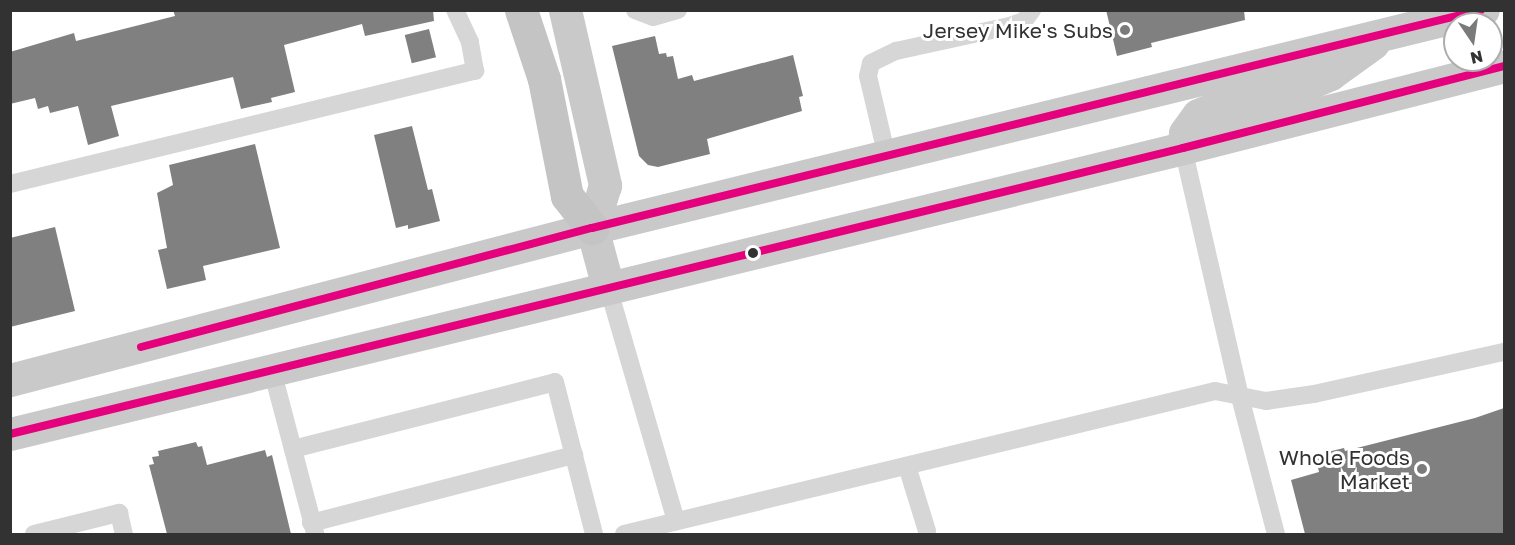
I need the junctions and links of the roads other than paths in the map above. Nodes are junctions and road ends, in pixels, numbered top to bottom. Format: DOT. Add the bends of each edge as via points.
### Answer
graph roads {
  1 [pos="455,10"];
  2 [pos="521,10"];
  3 [pos="565,10"];
  4 [pos="635,10"];
  5 [pos="678,10"];
  6 [pos="1032,10"];
  7 [pos="1483,10"];
  8 [pos="1436,15"];
  9 [pos="1387,33"];
  10 [pos="1504,66"];
  11 [pos="1183,148"];
  12 [pos="887,157"];
  13 [pos="10,184"];
  14 [pos="592,228"];
  15 [pos="608,287"];
  16 [pos="1504,352"];
  17 [pos="272,370"];
  18 [pos="10,380"];
  19 [pos="1240,397"];
  20 [pos="10,434"];
  21 [pos="292,449"];
  22 [pos="574,455"];
  23 [pos="907,466"];
  24 [pos="676,521"];
  25 [pos="313,529"];
  26 [pos="927,531"];
  27 [pos="34,534"];
  28 [pos="124,534"];
  29 [pos="594,534"];
  30 [pos="624,534"];
  31 [pos="1276,534"];
  1 -- 13 [label="lane" via="470,42 475,71"];
  2 -- 14 [label="highway" via="543,79 567,196"];
  3 -- 14 [label="main road" via="605,185"];
  4 -- 5 [label="lane" via="652,17"];
  6 -- 12 [label="lane" via="1024,21 1010,26 896,51 871,63 868,76"];
  7 -- 8 [label="main road"];
  8 -- 9 [label="main road"];
  9 -- 11 [label="main road" via="1330,74 1310,83 1228,103 1198,115 1185,133"];
  9 -- 12 [label="main road"];
  10 -- 11 [label="main road"];
  11 -- 15 [label="main road"];
  11 -- 19 [label="lane"];
  12 -- 14 [label="main road"];
  14 -- 15 [label="main road"];
  14 -- 18 [label="main road"];
  15 -- 17 [label="main road"];
  15 -- 24 [label="lane"];
  16 -- 19 [label="lane" via="1314,394 1266,401"];
  17 -- 20 [label="main road"];
  17 -- 21 [label="lane"];
  19 -- 23 [label="lane" via="1215,391"];
  19 -- 31 [label="lane"];
  21 -- 22 [label="lane" via="555,382"];
  21 -- 25 [label="lane"];
  22 -- 25 [label="lane"];
  22 -- 29 [label="lane"];
  23 -- 24 [label="lane"];
  23 -- 26 [label="lane"];
  24 -- 30 [label="lane"];
  27 -- 28 [label="lane" via="119,513"];
}
